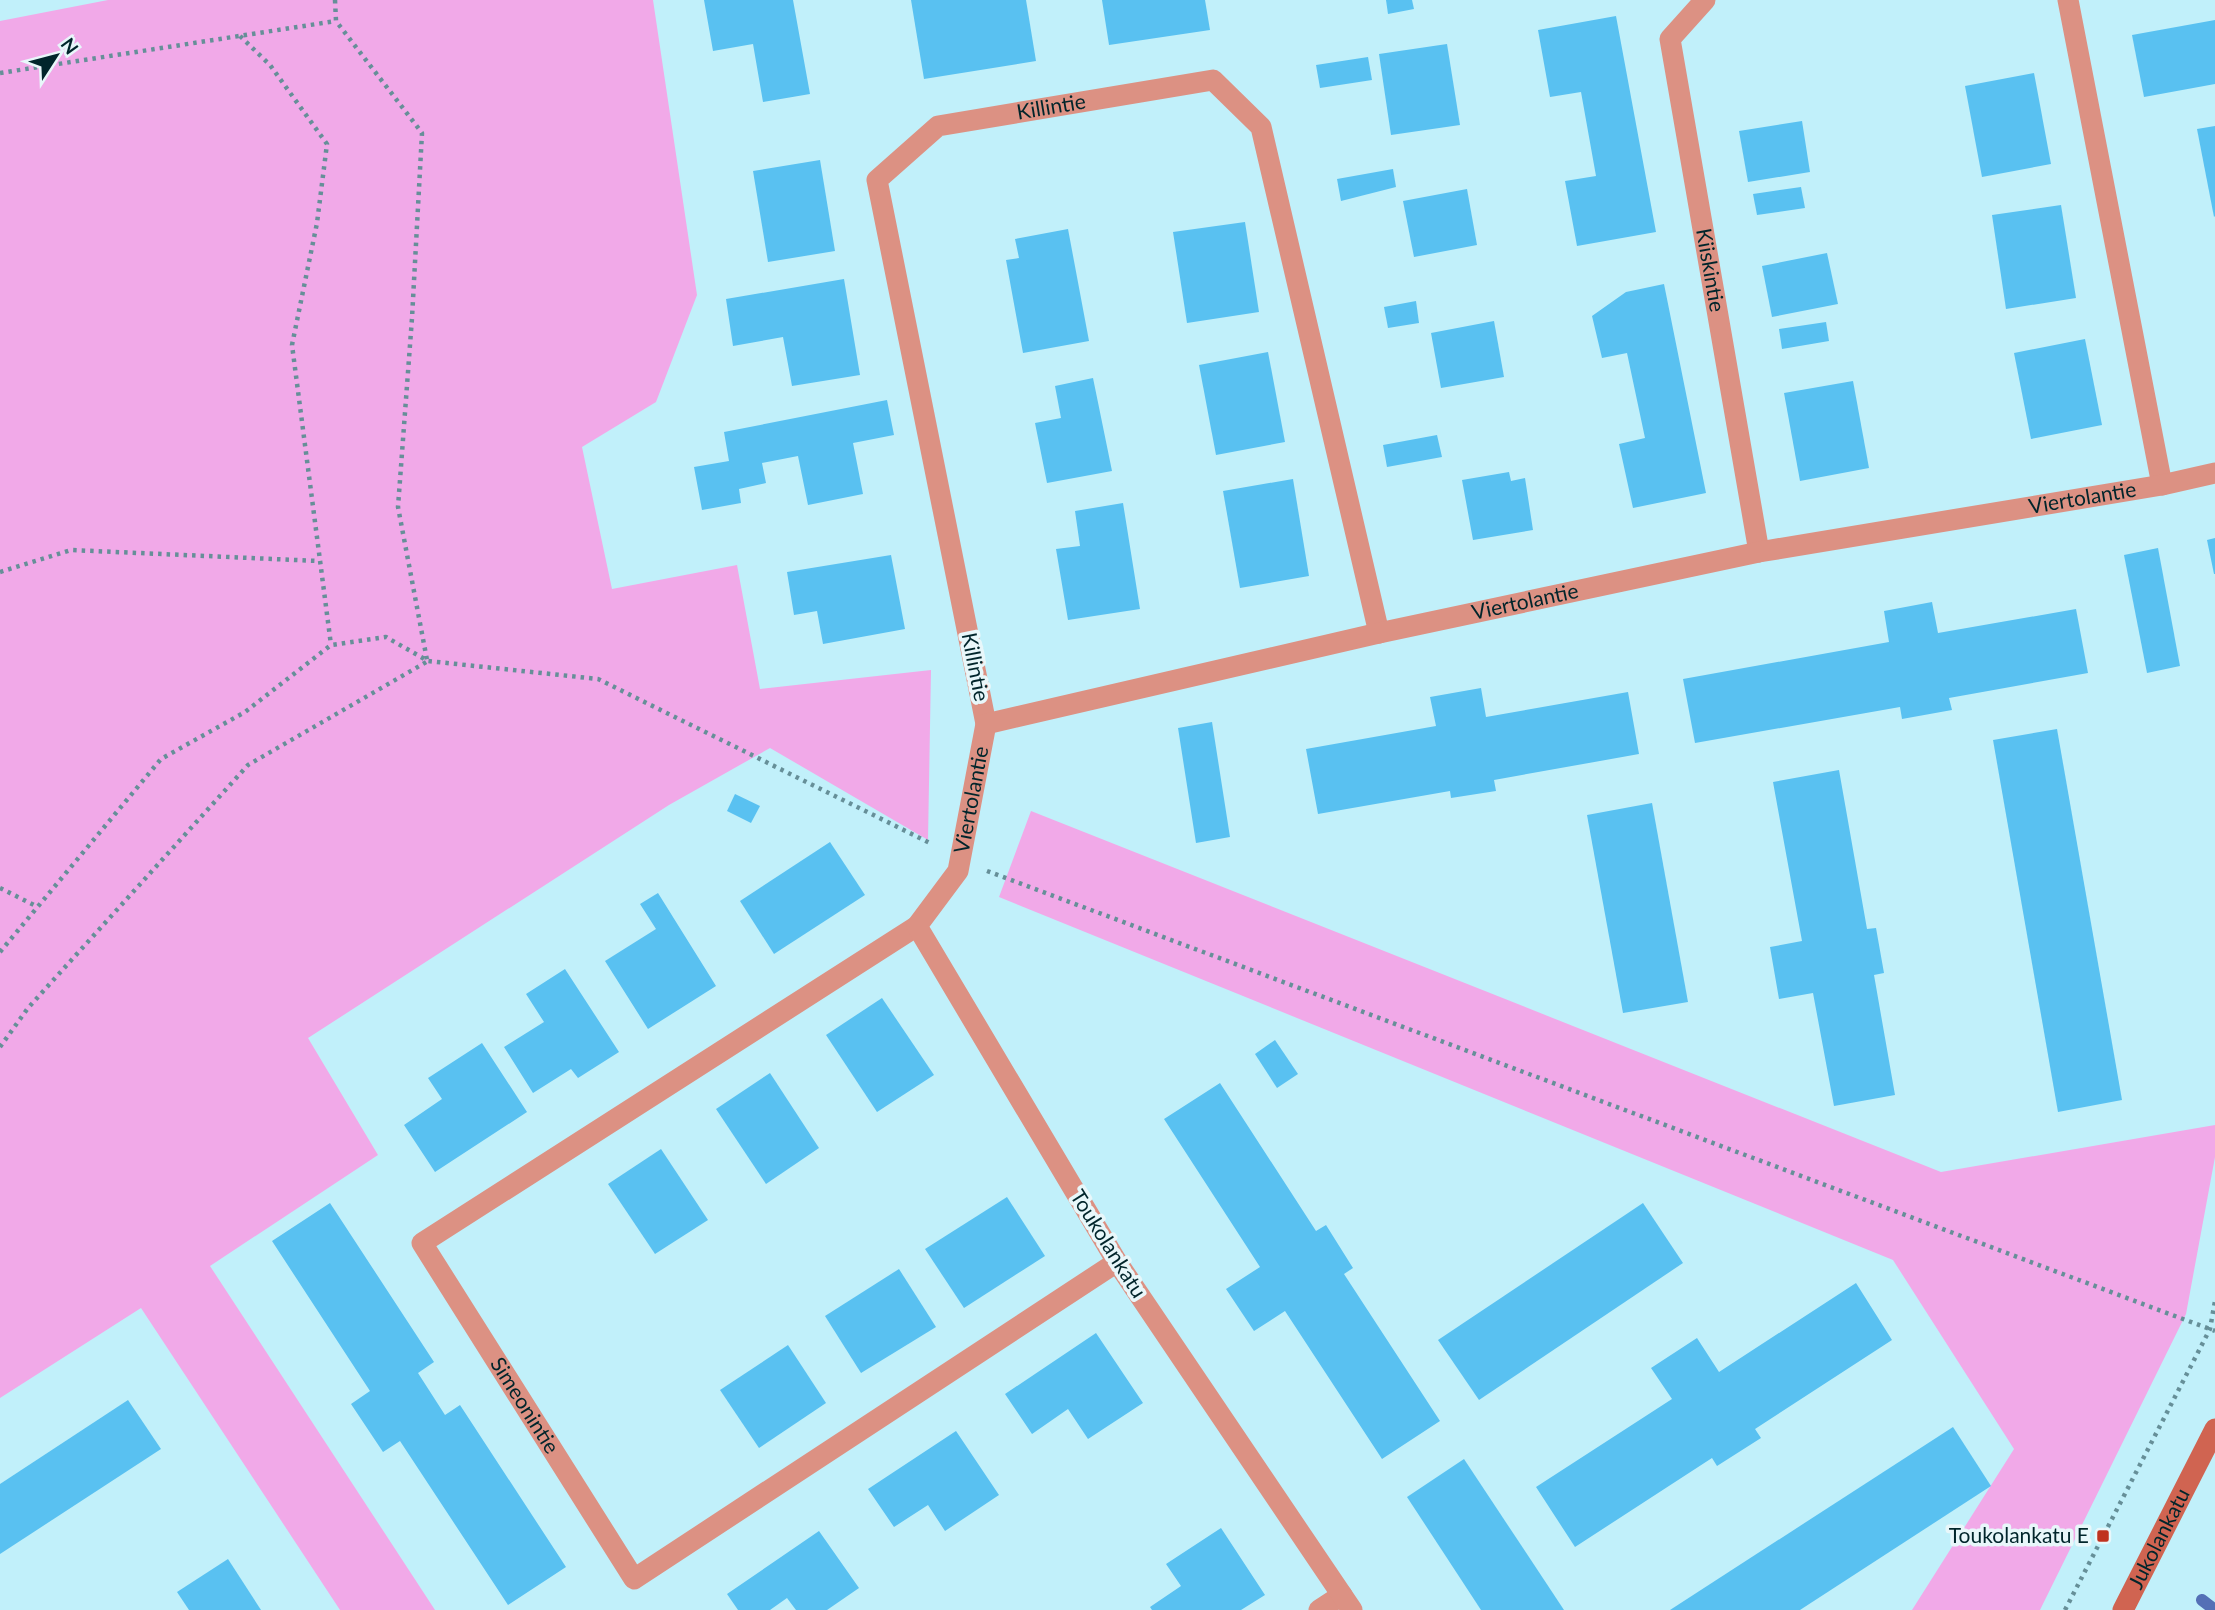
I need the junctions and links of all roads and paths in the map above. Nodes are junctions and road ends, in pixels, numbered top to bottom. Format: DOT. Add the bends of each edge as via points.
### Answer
graph roads {
  1 [pos="335,0"];
  2 [pos="1704,0"];
  3 [pos="2068,0"];
  4 [pos="336,21"];
  5 [pos="240,36"];
  6 [pos="0,73"];
  7 [pos="2215,473"];
  8 [pos="2162,485"];
  9 [pos="1759,552"];
  10 [pos="319,561"];
  11 [pos="0,572"];
  12 [pos="1379,633"];
  13 [pos="331,645"];
  14 [pos="428,661"];
  15 [pos="986,724"];
  16 [pos="959,864"];
  17 [pos="0,888"];
  18 [pos="37,907"];
  19 [pos="917,926"];
  20 [pos="0,952"];
  21 [pos="0,1047"];
  22 [pos="1117,1262"];
  23 [pos="2215,1301"];
  24 [pos="2212,1330"];
  25 [pos="2215,1429"];
  26 [pos="1347,1602"];
  27 [pos="1319,1610"];
  28 [pos="2064,1610"];
  29 [pos="2123,1610"];
  1 -- 4 [label="path"];
  2 -- 9 [label="street, Kiiskintie" via="1670,39"];
  3 -- 8 [label="street"];
  4 -- 5 [label="path"];
  4 -- 14 [label="path" via="422,133 398,507"];
  5 -- 6 [label="path"];
  5 -- 10 [label="path" via="270,65 327,144 317,223 292,345"];
  7 -- 8 [label="street, Viertolantie"];
  8 -- 9 [label="street, Viertolantie"];
  9 -- 12 [label="street, Viertolantie"];
  10 -- 11 [label="path" via="71,550"];
  10 -- 13 [label="path"];
  12 -- 15 [label="street, Viertolantie"];
  12 -- 15 [label="street, Killintie" via="1261,127 1213,80 938,126 877,180"];
  13 -- 14 [label="path" via="386,637"];
  13 -- 18 [label="path" via="245,712 161,759"];
  14 -- 16 [label="path" via="598,679"];
  14 -- 21 [label="path" via="248,765 28,1008"];
  15 -- 16 [label="street, Viertolantie"];
  16 -- 19 [label="street"];
  16 -- 24 [label="path"];
  17 -- 18 [label="path"];
  18 -- 20 [label="path"];
  19 -- 22 [label="street, Toukolankatu"];
  19 -- 22 [label="street, Simeonintie" via="422,1243 634,1579"];
  22 -- 26 [label="street, Toukolankatu"];
  23 -- 24 [label="path"];
  24 -- 28 [label="path"];
  25 -- 29 [label="main road, Jukolankatu"];
  26 -- 27 [label="street"];
}
